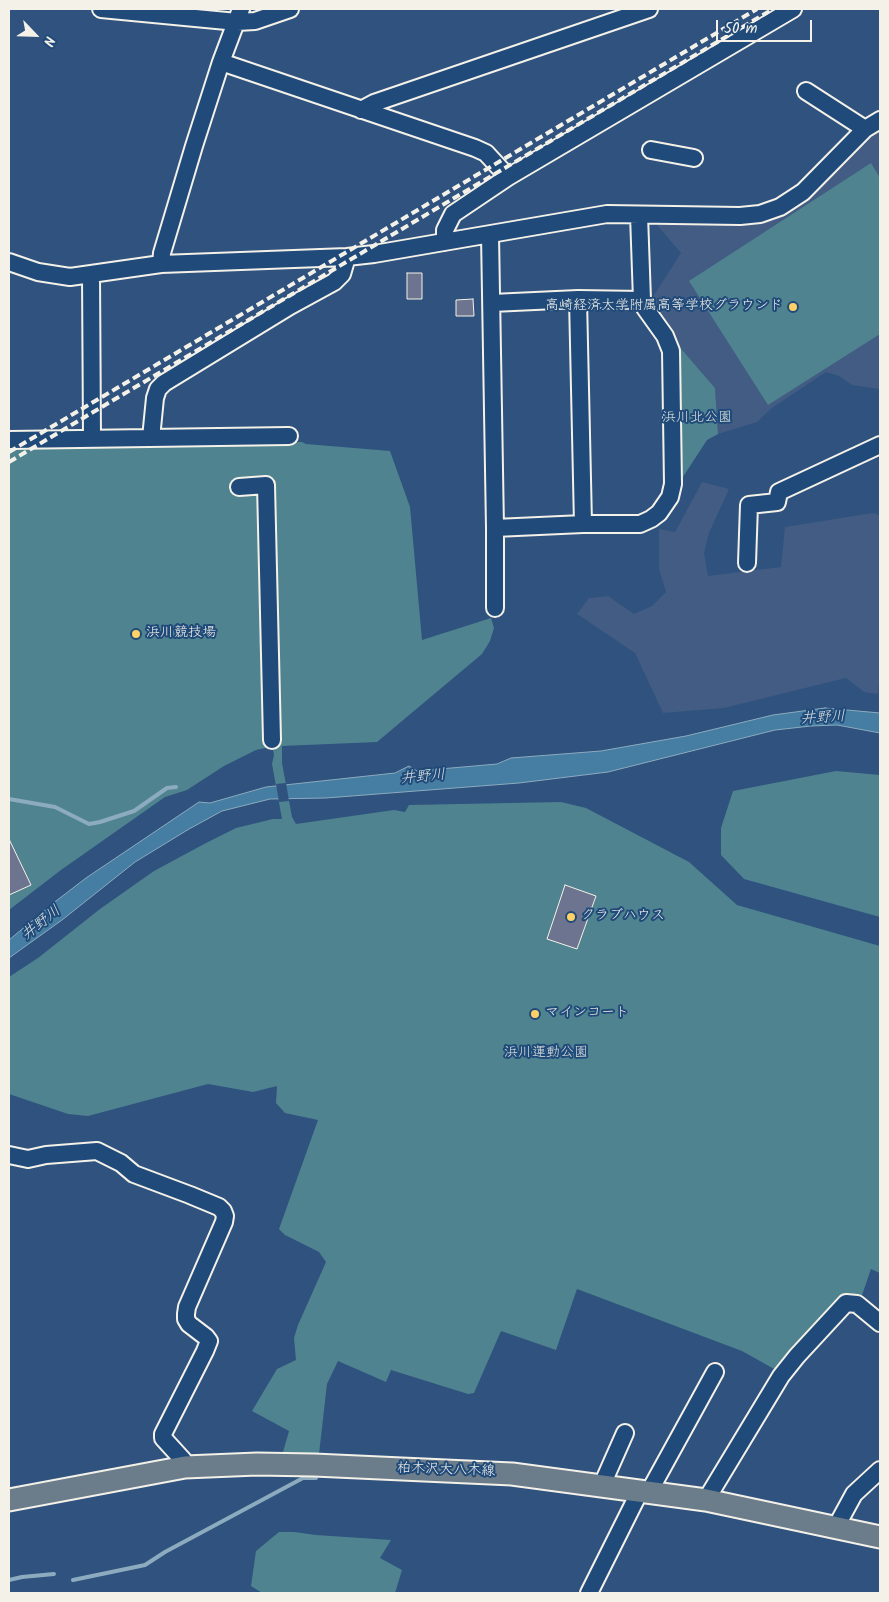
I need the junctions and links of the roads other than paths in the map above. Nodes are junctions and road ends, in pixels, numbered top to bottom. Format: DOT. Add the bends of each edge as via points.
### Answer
graph roads {
  1 [pos="101,9"];
  2 [pos="290,9"];
  3 [pos="649,9"];
  4 [pos="793,9"];
  5 [pos="239,15"];
  6 [pos="221,62"];
  7 [pos="806,91"];
  8 [pos="361,110"];
  9 [pos="880,120"];
  10 [pos="865,129"];
  11 [pos="651,150"];
  12 [pos="694,158"];
  13 [pos="508,177"];
  14 [pos="639,214"];
  15 [pos="490,235"];
  16 [pos="445,242"];
  17 [pos="347,257"];
  18 [pos="9,262"];
  19 [pos="161,264"];
  20 [pos="91,275"];
  21 [pos="578,299"];
  22 [pos="642,300"];
  23 [pos="492,303"];
  24 [pos="289,436"];
  25 [pos="92,438"];
  26 [pos="152,438"];
  27 [pos="9,440"];
  28 [pos="880,445"];
  29 [pos="239,487"];
  30 [pos="583,524"];
  31 [pos="495,528"];
  32 [pos="747,563"];
  33 [pos="495,608"];
  34 [pos="272,740"];
  35 [pos="9,1155"];
  36 [pos="880,1323"];
  37 [pos="715,1372"];
  38 [pos="625,1434"];
  39 [pos="185,1467"];
  40 [pos="880,1470"];
  41 [pos="602,1485"];
  42 [pos="644,1491"];
  43 [pos="9,1500"];
  44 [pos="706,1500"];
  45 [pos="836,1527"];
  46 [pos="880,1537"];
  47 [pos="589,1593"];
  1 -- 5 [label="street"];
  2 -- 5 [label="street" via="255,21"];
  3 -- 8 [label="street"];
  4 -- 13 [label="street"];
  5 -- 6 [label="street"];
  6 -- 8 [label="street"];
  6 -- 19 [label="street"];
  7 -- 10 [label="street"];
  8 -- 13 [label="street" via="486,153"];
  9 -- 10 [label="street"];
  10 -- 14 [label="street" via="803,192 780,208 740,216"];
  11 -- 12 [label="street"];
  13 -- 16 [label="street" via="453,214 445,230"];
  14 -- 15 [label="street" via="606,214"];
  14 -- 22 [label="street"];
  15 -- 16 [label="street"];
  15 -- 23 [label="street"];
  16 -- 17 [label="street"];
  17 -- 19 [label="street"];
  17 -- 26 [label="street" via="342,274 334,282 158,389"];
  18 -- 20 [label="street" via="51,276"];
  19 -- 20 [label="street"];
  20 -- 25 [label="street"];
  21 -- 22 [label="street"];
  21 -- 23 [label="street"];
  21 -- 30 [label="street"];
  22 -- 30 [label="street" via="671,351 672,491 659,513 640,524"];
  23 -- 31 [label="street"];
  24 -- 26 [label="street"];
  25 -- 26 [label="street"];
  25 -- 27 [label="street"];
  28 -- 32 [label="street" via="779,492 777,502 749,505"];
  29 -- 34 [label="street" via="266,485"];
  30 -- 31 [label="street"];
  31 -- 33 [label="street"];
  35 -- 39 [label="street" via="28,1159 97,1151 134,1174 223,1211 224,1222 186,1314 189,1324 209,1341 162,1434"];
  36 -- 44 [label="street" via="857,1304 846,1303 780,1376"];
  37 -- 42 [label="street"];
  38 -- 41 [label="street"];
  39 -- 41 [label="main road, 柏木沢大八木線" via="256,1464 442,1470 512,1474"];
  39 -- 43 [label="main road, 柏木沢大八木線"];
  40 -- 45 [label="street" via="854,1494"];
  41 -- 42 [label="main road, 柏木沢大八木線"];
  42 -- 44 [label="main road, 柏木沢大八木線"];
  42 -- 47 [label="street"];
  44 -- 45 [label="main road, 柏木沢大八木線"];
  45 -- 46 [label="main road, 柏木沢大八木線"];
}
